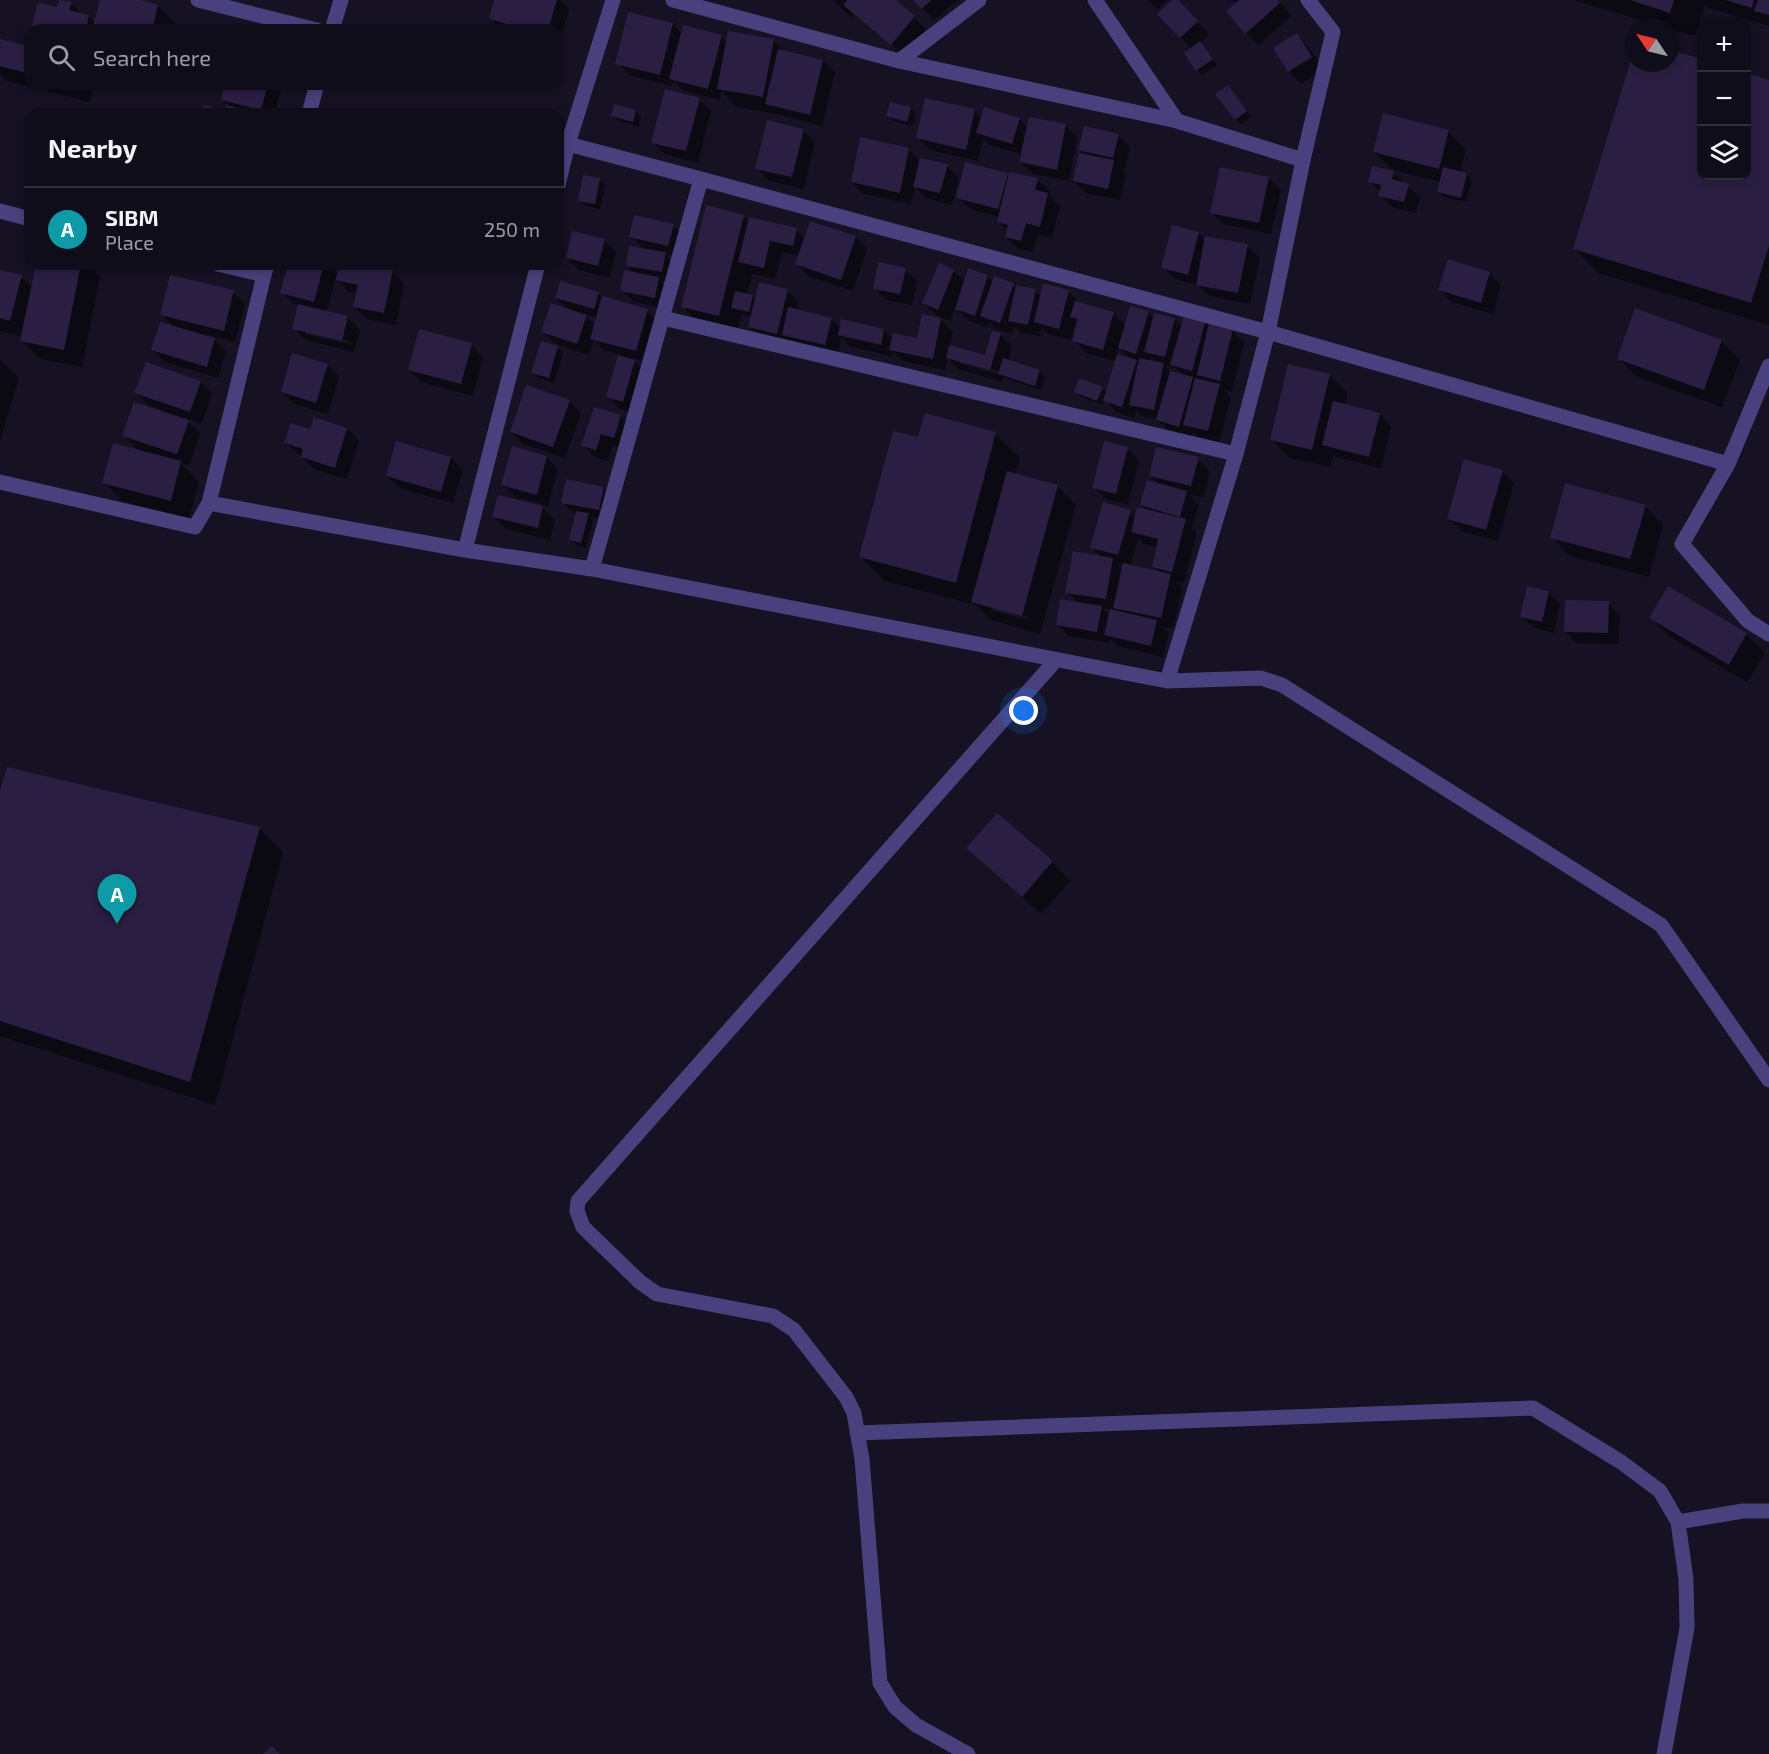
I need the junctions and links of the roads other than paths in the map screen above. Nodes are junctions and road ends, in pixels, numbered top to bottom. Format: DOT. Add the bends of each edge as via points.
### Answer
graph roads {
  1 [pos="198,0"];
  2 [pos="341,0"];
  3 [pos="613,0"];
  4 [pos="673,0"];
  5 [pos="979,0"];
  6 [pos="1095,0"];
  7 [pos="1308,0"];
  8 [pos="701,3"];
  9 [pos="293,24"];
  10 [pos="334,24"];
  11 [pos="899,61"];
  12 [pos="315,90"];
  13 [pos="311,108"];
  14 [pos="1177,121"];
  15 [pos="568,144"];
  16 [pos="564,160"];
  17 [pos="1303,160"];
  18 [pos="701,179"];
  19 [pos="0,211"];
  20 [pos="24,217"];
  21 [pos="266,270"];
  22 [pos="536,270"];
  23 [pos="663,318"];
  24 [pos="1268,332"];
  25 [pos="1769,366"];
  26 [pos="1236,454"];
  27 [pos="1728,464"];
  28 [pos="0,482"];
  29 [pos="209,503"];
  30 [pos="465,550"];
  31 [pos="592,569"];
  32 [pos="1769,634"];
  33 [pos="1056,660"];
  34 [pos="1167,681"];
  35 [pos="1769,1080"];
  36 [pos="857,1433"];
  37 [pos="1769,1511"];
  38 [pos="1678,1522"];
  39 [pos="968,1754"];
  40 [pos="1664,1754"];
  1 -- 9 [label="street"];
  2 -- 10 [label="street"];
  3 -- 15 [label="street"];
  4 -- 8 [label="street"];
  5 -- 11 [label="street"];
  6 -- 14 [label="street"];
  7 -- 17 [label="street" via="1333,32"];
  8 -- 11 [label="street"];
  11 -- 14 [label="street"];
  12 -- 13 [label="street"];
  14 -- 17 [label="street"];
  15 -- 16 [label="street"];
  15 -- 18 [label="street"];
  17 -- 24 [label="street"];
  18 -- 23 [label="street"];
  18 -- 24 [label="street"];
  19 -- 20 [label="street"];
  21 -- 29 [label="street"];
  22 -- 30 [label="street"];
  23 -- 26 [label="street"];
  23 -- 31 [label="street"];
  24 -- 26 [label="street"];
  24 -- 27 [label="street"];
  25 -- 27 [label="street"];
  26 -- 34 [label="street"];
  27 -- 32 [label="street" via="1682,544 1748,621"];
  28 -- 29 [label="street" via="195,527"];
  29 -- 30 [label="street"];
  30 -- 31 [label="street"];
  31 -- 33 [label="street"];
  33 -- 34 [label="street"];
  33 -- 36 [label="street" via="578,1201 583,1227 657,1294 773,1316 794,1330 846,1397"];
  34 -- 35 [label="street" via="1261,678 1282,685 1661,925"];
  36 -- 38 [label="street" via="1533,1408 1660,1491"];
  36 -- 39 [label="street" via="880,1683 895,1707 916,1725"];
  37 -- 38 [label="street" via="1743,1511"];
  38 -- 40 [label="street" via="1686,1579 1687,1628"];
}
